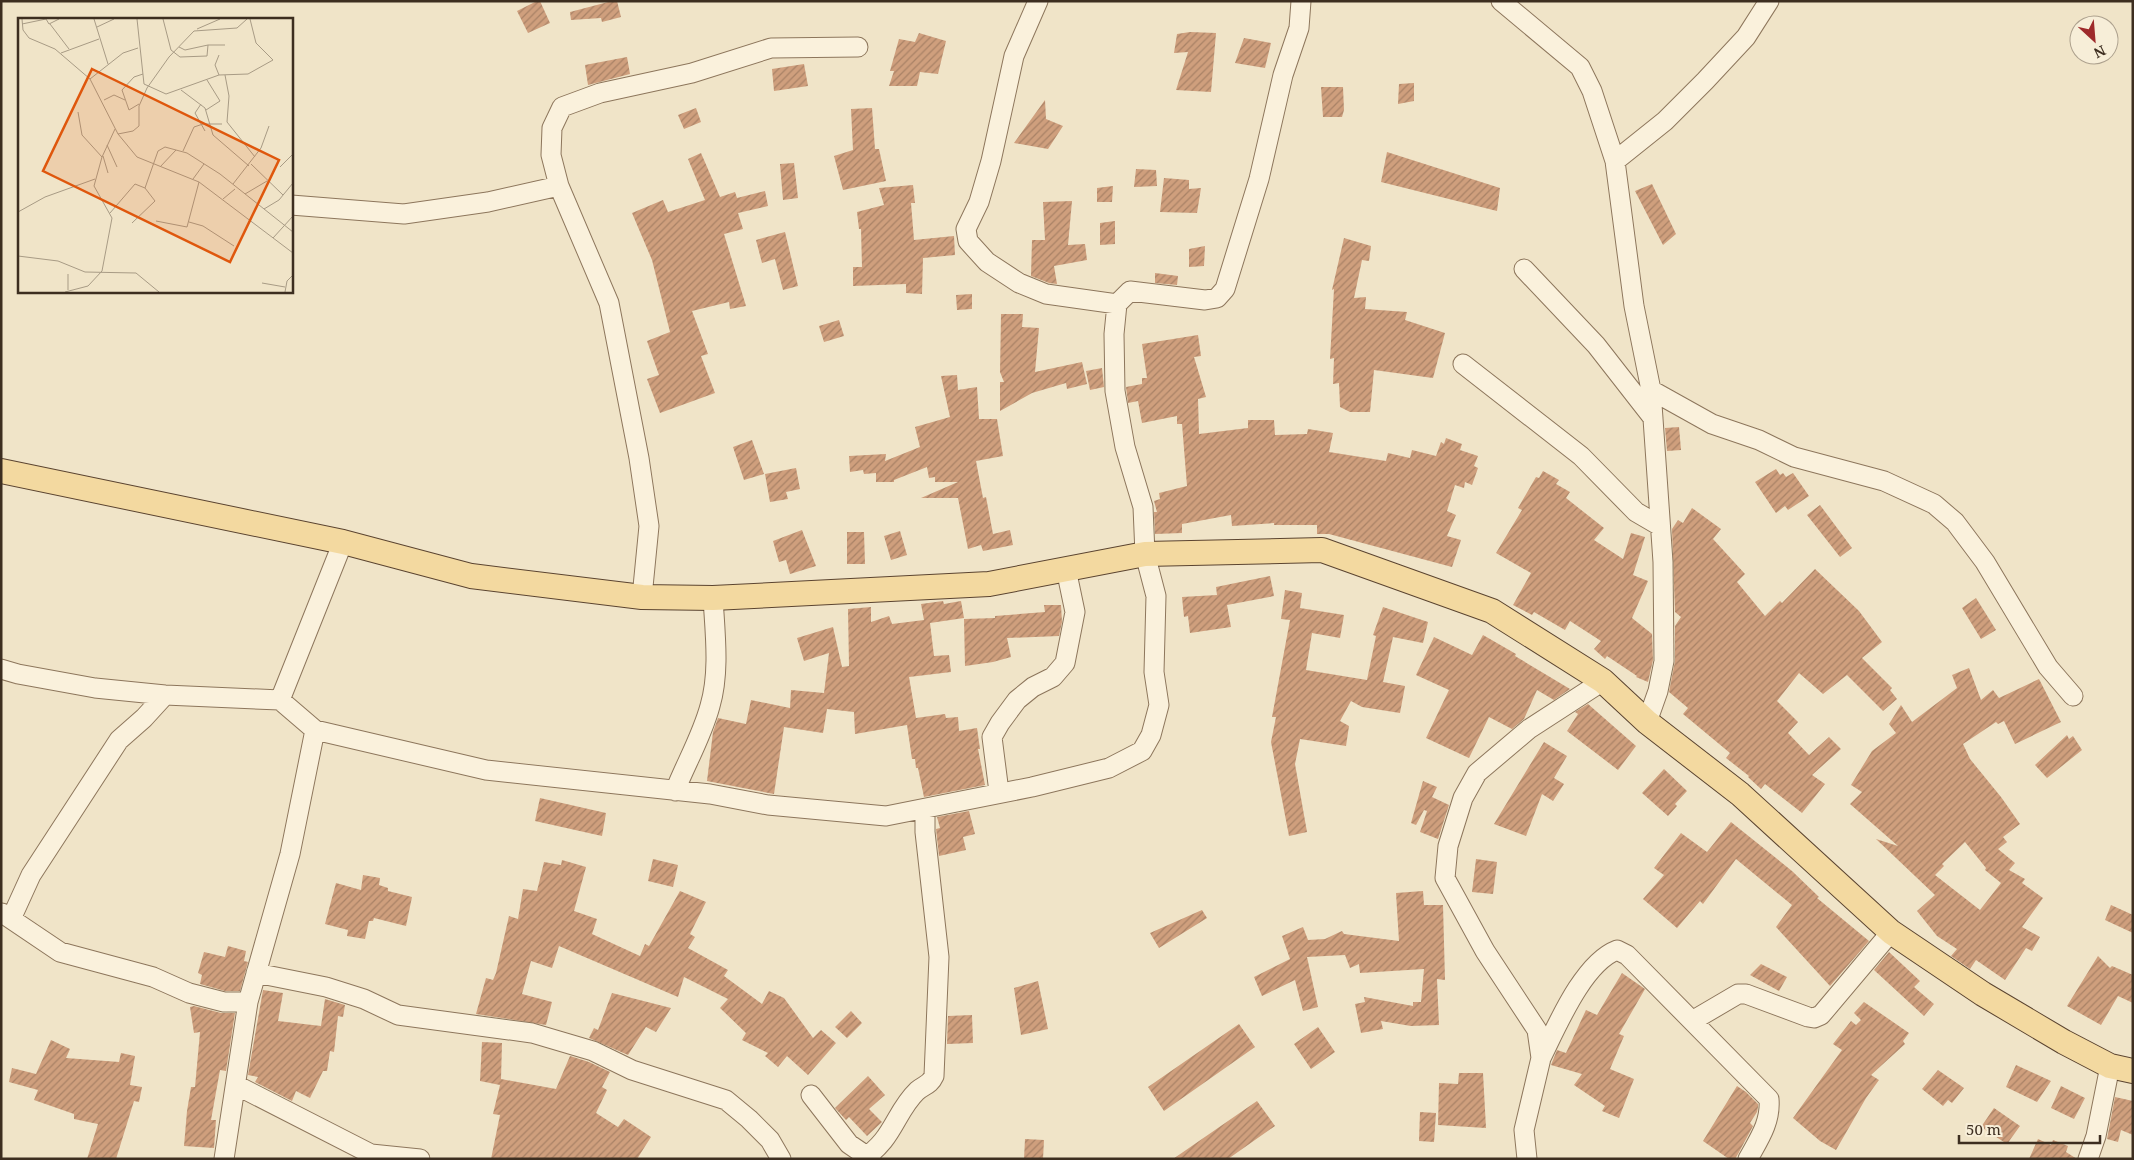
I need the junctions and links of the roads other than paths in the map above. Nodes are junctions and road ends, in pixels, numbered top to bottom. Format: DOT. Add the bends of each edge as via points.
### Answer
graph roads {
  1 [pos="1038,1"];
  2 [pos="1301,1"];
  3 [pos="1501,1"];
  4 [pos="1769,1"];
  5 [pos="858,46"];
  6 [pos="1615,161"];
  7 [pos="559,186"];
  8 [pos="292,205"];
  9 [pos="1524,269"];
  10 [pos="1117,304"];
  11 [pos="1463,364"];
  12 [pos="1651,390"];
  13 [pos="1653,418"];
  14 [pos="1,471"];
  15 [pos="1660,526"];
  16 [pos="343,542"];
  17 [pos="1145,554"];
  18 [pos="1066,569"];
  19 [pos="642,597"];
  20 [pos="713,598"];
  21 [pos="1,669"];
  22 [pos="1603,681"];
  23 [pos="165,695"];
  24 [pos="2073,696"];
  25 [pos="280,700"];
  26 [pos="1647,722"];
  27 [pos="315,730"];
  28 [pos="675,791"];
  29 [pos="999,792"];
  30 [pos="925,810"];
  31 [pos="6,916"];
  32 [pos="1892,932"];
  33 [pos="256,973"];
  34 [pos="248,1002"];
  35 [pos="1692,1021"];
  36 [pos="1541,1058"];
  37 [pos="2121,1069"];
  38 [pos="236,1085"];
  39 [pos="811,1095"];
  40 [pos="867,1158"];
  41 [pos="224,1159"];
  42 [pos="420,1159"];
  43 [pos="781,1159"];
  44 [pos="1527,1159"];
  45 [pos="1748,1159"];
  46 [pos="2088,1159"];
  1 -- 10 [label="street" via="1014,56 991,161 979,202 966,228 968,241 987,262 1019,283 1046,294"];
  2 -- 10 [label="street" via="1298,28 1283,75 1259,179 1225,289 1217,298 1205,300 1130,291"];
  3 -- 6 [label="street" via="1580,67 1592,91"];
  4 -- 6 [label="street" via="1746,37 1706,81 1665,121"];
  5 -- 7 [label="street" via="771,48 692,73 600,93 562,108 552,128 551,154"];
  6 -- 12 [label="street" via="1634,306"];
  7 -- 8 [label="street" via="488,202 404,214"];
  7 -- 19 [label="street" via="609,303 649,526"];
  9 -- 13 [label="street" via="1596,346"];
  10 -- 17 [label="street" via="1115,391 1125,447 1144,507"];
  11 -- 15 [label="street" via="1581,456 1636,512"];
  12 -- 13 [label="street"];
  12 -- 24 [label="street" via="1712,424 1759,440 1794,457 1884,482 1934,504 1955,522 1985,562 2043,660"];
  13 -- 15 [label="street"];
  14 -- 16 [label="main road"];
  15 -- 26 [label="street" via="1665,609 1664,661"];
  16 -- 19 [label="main road" via="471,576"];
  16 -- 25 [label="street"];
  17 -- 18 [label="main road"];
  17 -- 22 [label="main road" via="1322,550 1492,611"];
  17 -- 29 [label="street" via="1156,596 1154,672 1160,705 1151,735 1142,751 1109,768"];
  18 -- 20 [label="main road" via="989,584"];
  18 -- 29 [label="street" via="1075,612 1065,663 1053,677 1016,700 992,737"];
  19 -- 20 [label="main road"];
  20 -- 28 [label="street" via="716,665 711,705"];
  21 -- 23 [label="street" via="95,688"];
  22 -- 26 [label="main road"];
  22 -- 36 [label="street" via="1529,729 1477,773 1463,798 1448,846 1445,878 1484,951 1538,1030"];
  23 -- 25 [label="street"];
  23 -- 31 [label="street" via="119,740"];
  25 -- 27 [label="street"];
  26 -- 32 [label="main road" via="1740,794"];
  27 -- 28 [label="street" via="486,770"];
  27 -- 33 [label="street" via="290,854"];
  28 -- 30 [label="street" via="768,805 886,816"];
  29 -- 30 [label="street"];
  30 -- 40 [label="street" via="939,957 934,1076 930,1084 918,1090 890,1134"];
  31 -- 34 [label="street" via="60,952 153,977 189,993 224,1002"];
  32 -- 35 [label="street" via="1821,1015 1808,1017 1746,994 1731,997"];
  32 -- 37 [label="main road" via="1983,994 2064,1042"];
  33 -- 34 [label="street"];
  33 -- 43 [label="street" via="326,987 398,1014 532,1033 593,1051 632,1070 726,1100 770,1140"];
  34 -- 38 [label="street"];
  35 -- 36 [label="street" via="1627,955 1617,950 1606,954 1573,994"];
  35 -- 45 [label="street" via="1768,1099 1770,1112 1766,1125"];
  36 -- 44 [label="street" via="1524,1130"];
  37 -- 46 [label="street"];
  38 -- 41 [label="street"];
  38 -- 42 [label="street" via="371,1154"];
  39 -- 40 [label="street" via="849,1144"];
}
